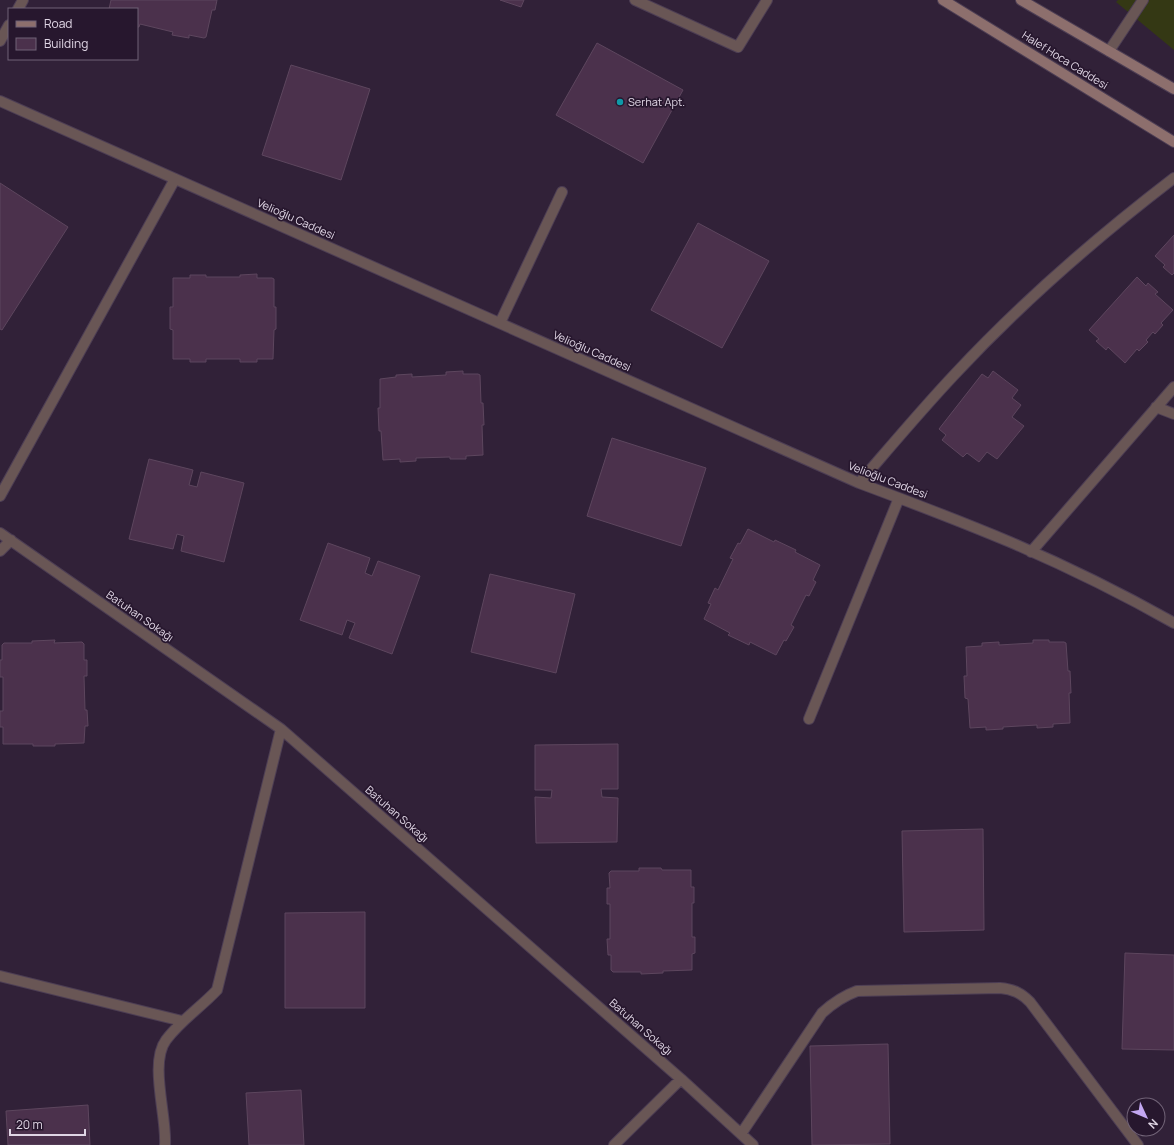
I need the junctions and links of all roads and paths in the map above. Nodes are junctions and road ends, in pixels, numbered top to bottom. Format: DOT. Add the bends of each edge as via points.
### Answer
graph roads {
  1 [pos="635,0"];
  2 [pos="767,0"];
  3 [pos="943,0"];
  4 [pos="1021,0"];
  5 [pos="1143,0"];
  6 [pos="8,27"];
  7 [pos="0,41"];
  8 [pos="1109,51"];
  9 [pos="1174,89"];
  10 [pos="0,101"];
  11 [pos="1174,142"];
  12 [pos="1174,178"];
  13 [pos="175,179"];
  14 [pos="562,192"];
  15 [pos="500,323"];
  16 [pos="1174,387"];
  17 [pos="1156,407"];
  18 [pos="1174,414"];
  19 [pos="859,483"];
  20 [pos="0,496"];
  21 [pos="899,498"];
  22 [pos="0,532"];
  23 [pos="11,540"];
  24 [pos="0,551"];
  25 [pos="1031,552"];
  26 [pos="1174,623"];
  27 [pos="809,719"];
  28 [pos="281,729"];
  29 [pos="0,976"];
  30 [pos="182,1021"];
  31 [pos="681,1079"];
  32 [pos="741,1134"];
  33 [pos="167,1143"];
  34 [pos="614,1145"];
  35 [pos="753,1145"];
  36 [pos="1138,1145"];
  1 -- 2 [label="street" via="738,48"];
  3 -- 11 [label="main road, Halef Hoca Caddesi"];
  4 -- 8 [label="main road"];
  5 -- 8 [label="street"];
  6 -- 7 [label="street"];
  8 -- 9 [label="main road"];
  10 -- 13 [label="street, Velioğlu Caddesi"];
  12 -- 19 [label="street" via="1076,258 1007,321 921,411"];
  13 -- 15 [label="street, Velioğlu Caddesi"];
  13 -- 20 [label="street"];
  14 -- 15 [label="street"];
  15 -- 19 [label="street, Velioğlu Caddesi"];
  16 -- 17 [label="street"];
  17 -- 18 [label="street"];
  17 -- 25 [label="street"];
  19 -- 21 [label="street, Velioğlu Caddesi"];
  21 -- 25 [label="street, Velioğlu Caddesi"];
  21 -- 27 [label="street"];
  22 -- 23 [label="street, Batuhan Sokağı"];
  23 -- 24 [label="street"];
  23 -- 28 [label="street, Batuhan Sokağı"];
  25 -- 26 [label="street, Velioğlu Caddesi" via="1080,574"];
  28 -- 30 [label="street" via="216,990 205,1003"];
  28 -- 31 [label="street, Batuhan Sokağı"];
  29 -- 30 [label="street"];
  30 -- 33 [label="street" via="165,1041 158,1061"];
  31 -- 32 [label="street, Batuhan Sokağı"];
  31 -- 34 [label="street"];
  32 -- 35 [label="street, Batuhan Sokağı"];
  32 -- 36 [label="street" via="822,1014 844,996 857,991 1009,988 1030,1002"];
}
